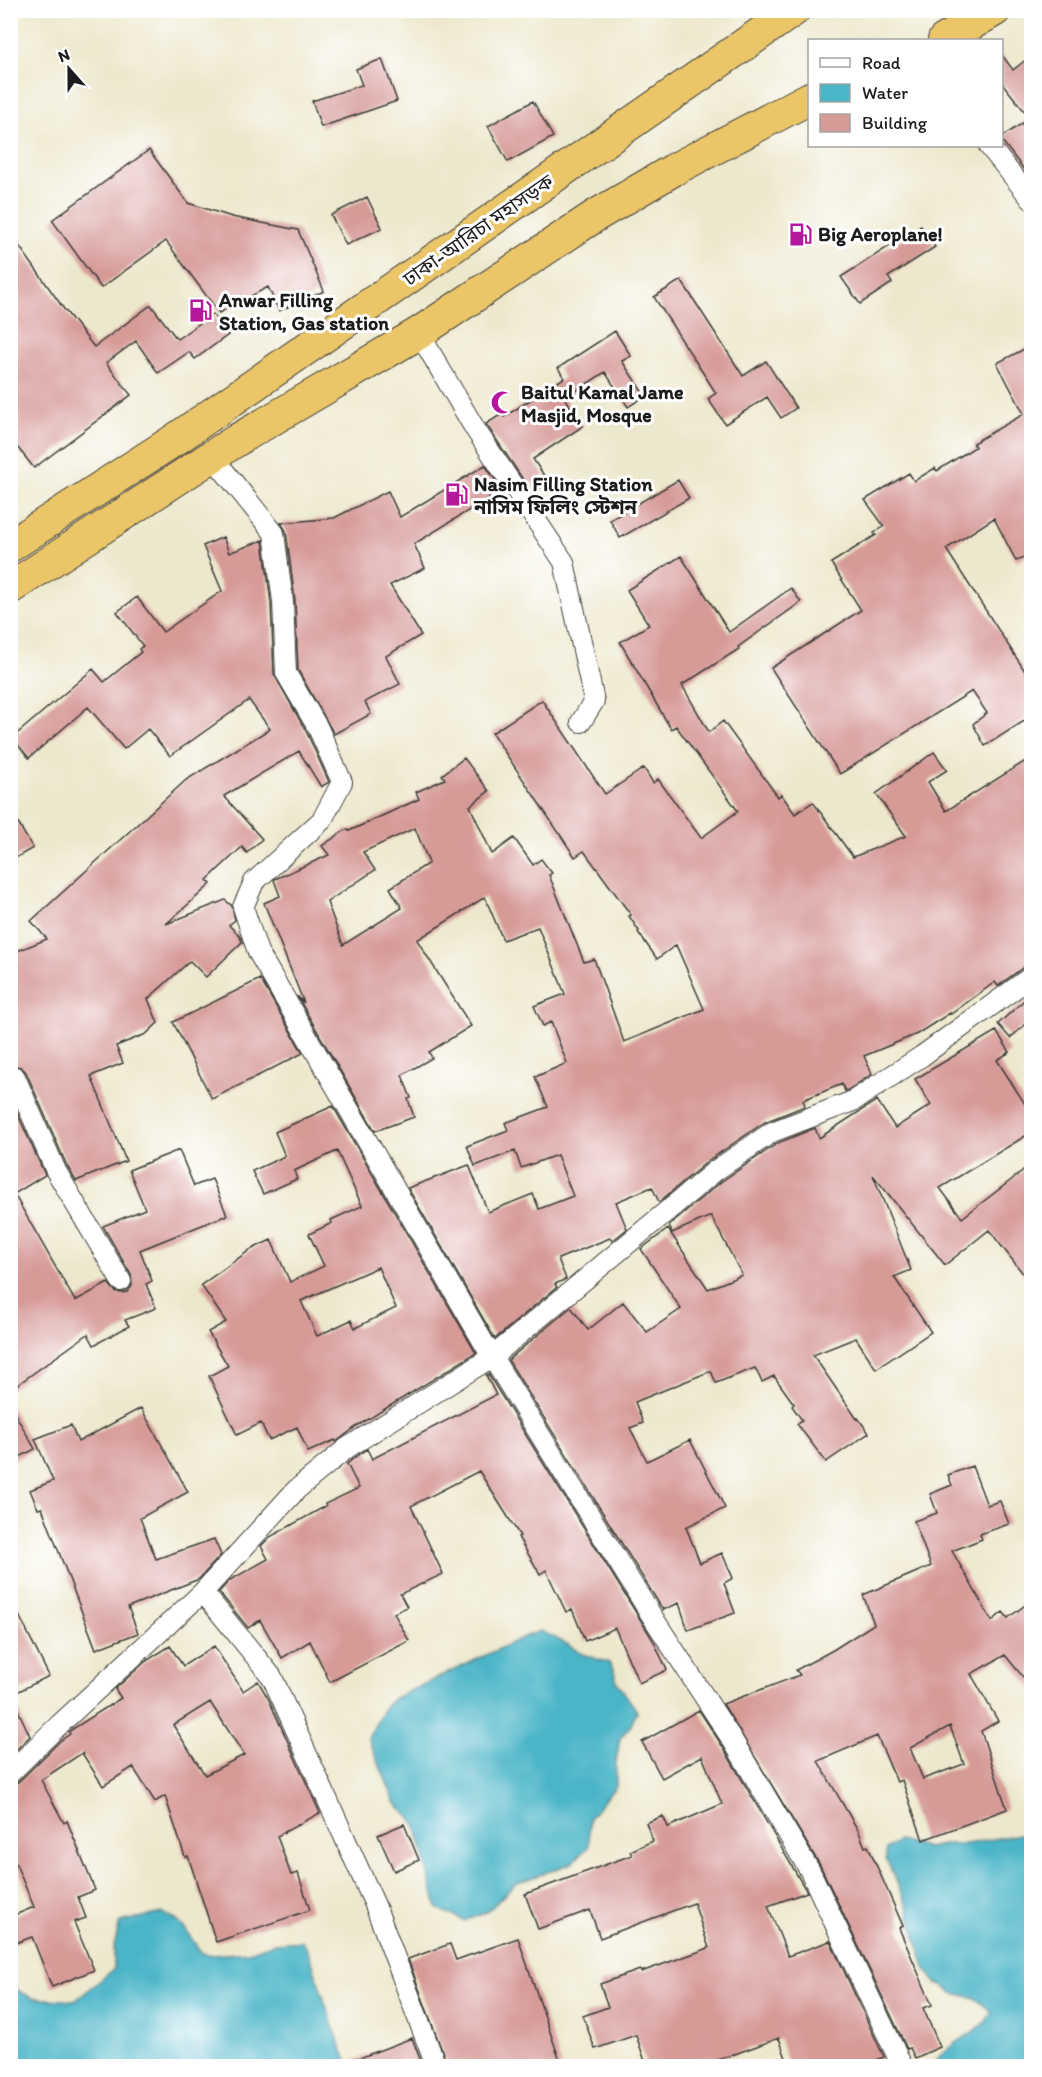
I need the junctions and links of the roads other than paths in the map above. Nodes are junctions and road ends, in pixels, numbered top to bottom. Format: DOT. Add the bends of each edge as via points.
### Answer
graph roads {
  1 [pos="794,10"];
  2 [pos="944,10"];
  3 [pos="995,10"];
  4 [pos="943,39"];
  5 [pos="945,39"];
  6 [pos="808,99"];
  7 [pos="990,147"];
  8 [pos="1032,200"];
  9 [pos="419,333"];
  10 [pos="212,456"];
  11 [pos="10,546"];
  12 [pos="10,588"];
  13 [pos="581,722"];
  14 [pos="1032,976"];
  15 [pos="10,1077"];
  16 [pos="121,1281"];
  17 [pos="492,1357"];
  18 [pos="203,1592"];
  19 [pos="10,1773"];
  20 [pos="436,2067"];
  21 [pos="902,2067"];
  1 -- 11 [label="highway, ঢাকা-আরিচা মহাসড়ক" via="186,432"];
  2 -- 4 [label="highway"];
  3 -- 5 [label="highway"];
  6 -- 9 [label="highway" via="595,216"];
  7 -- 8 [label="street"];
  9 -- 10 [label="highway"];
  9 -- 13 [label="street" via="475,429 564,562 594,701"];
  10 -- 12 [label="highway"];
  10 -- 17 [label="street" via="274,532 283,602 286,673 318,728 342,782 322,820 254,882 243,907 258,952"];
  14 -- 17 [label="street" via="853,1101 772,1132 715,1171"];
  15 -- 16 [label="street" via="15,1077 56,1171"];
  17 -- 18 [label="street" via="347,1448 296,1490"];
  17 -- 21 [label="street" via="810,1871"];
  18 -- 19 [label="street"];
  18 -- 20 [label="street" via="272,1677 375,1905"];
}
